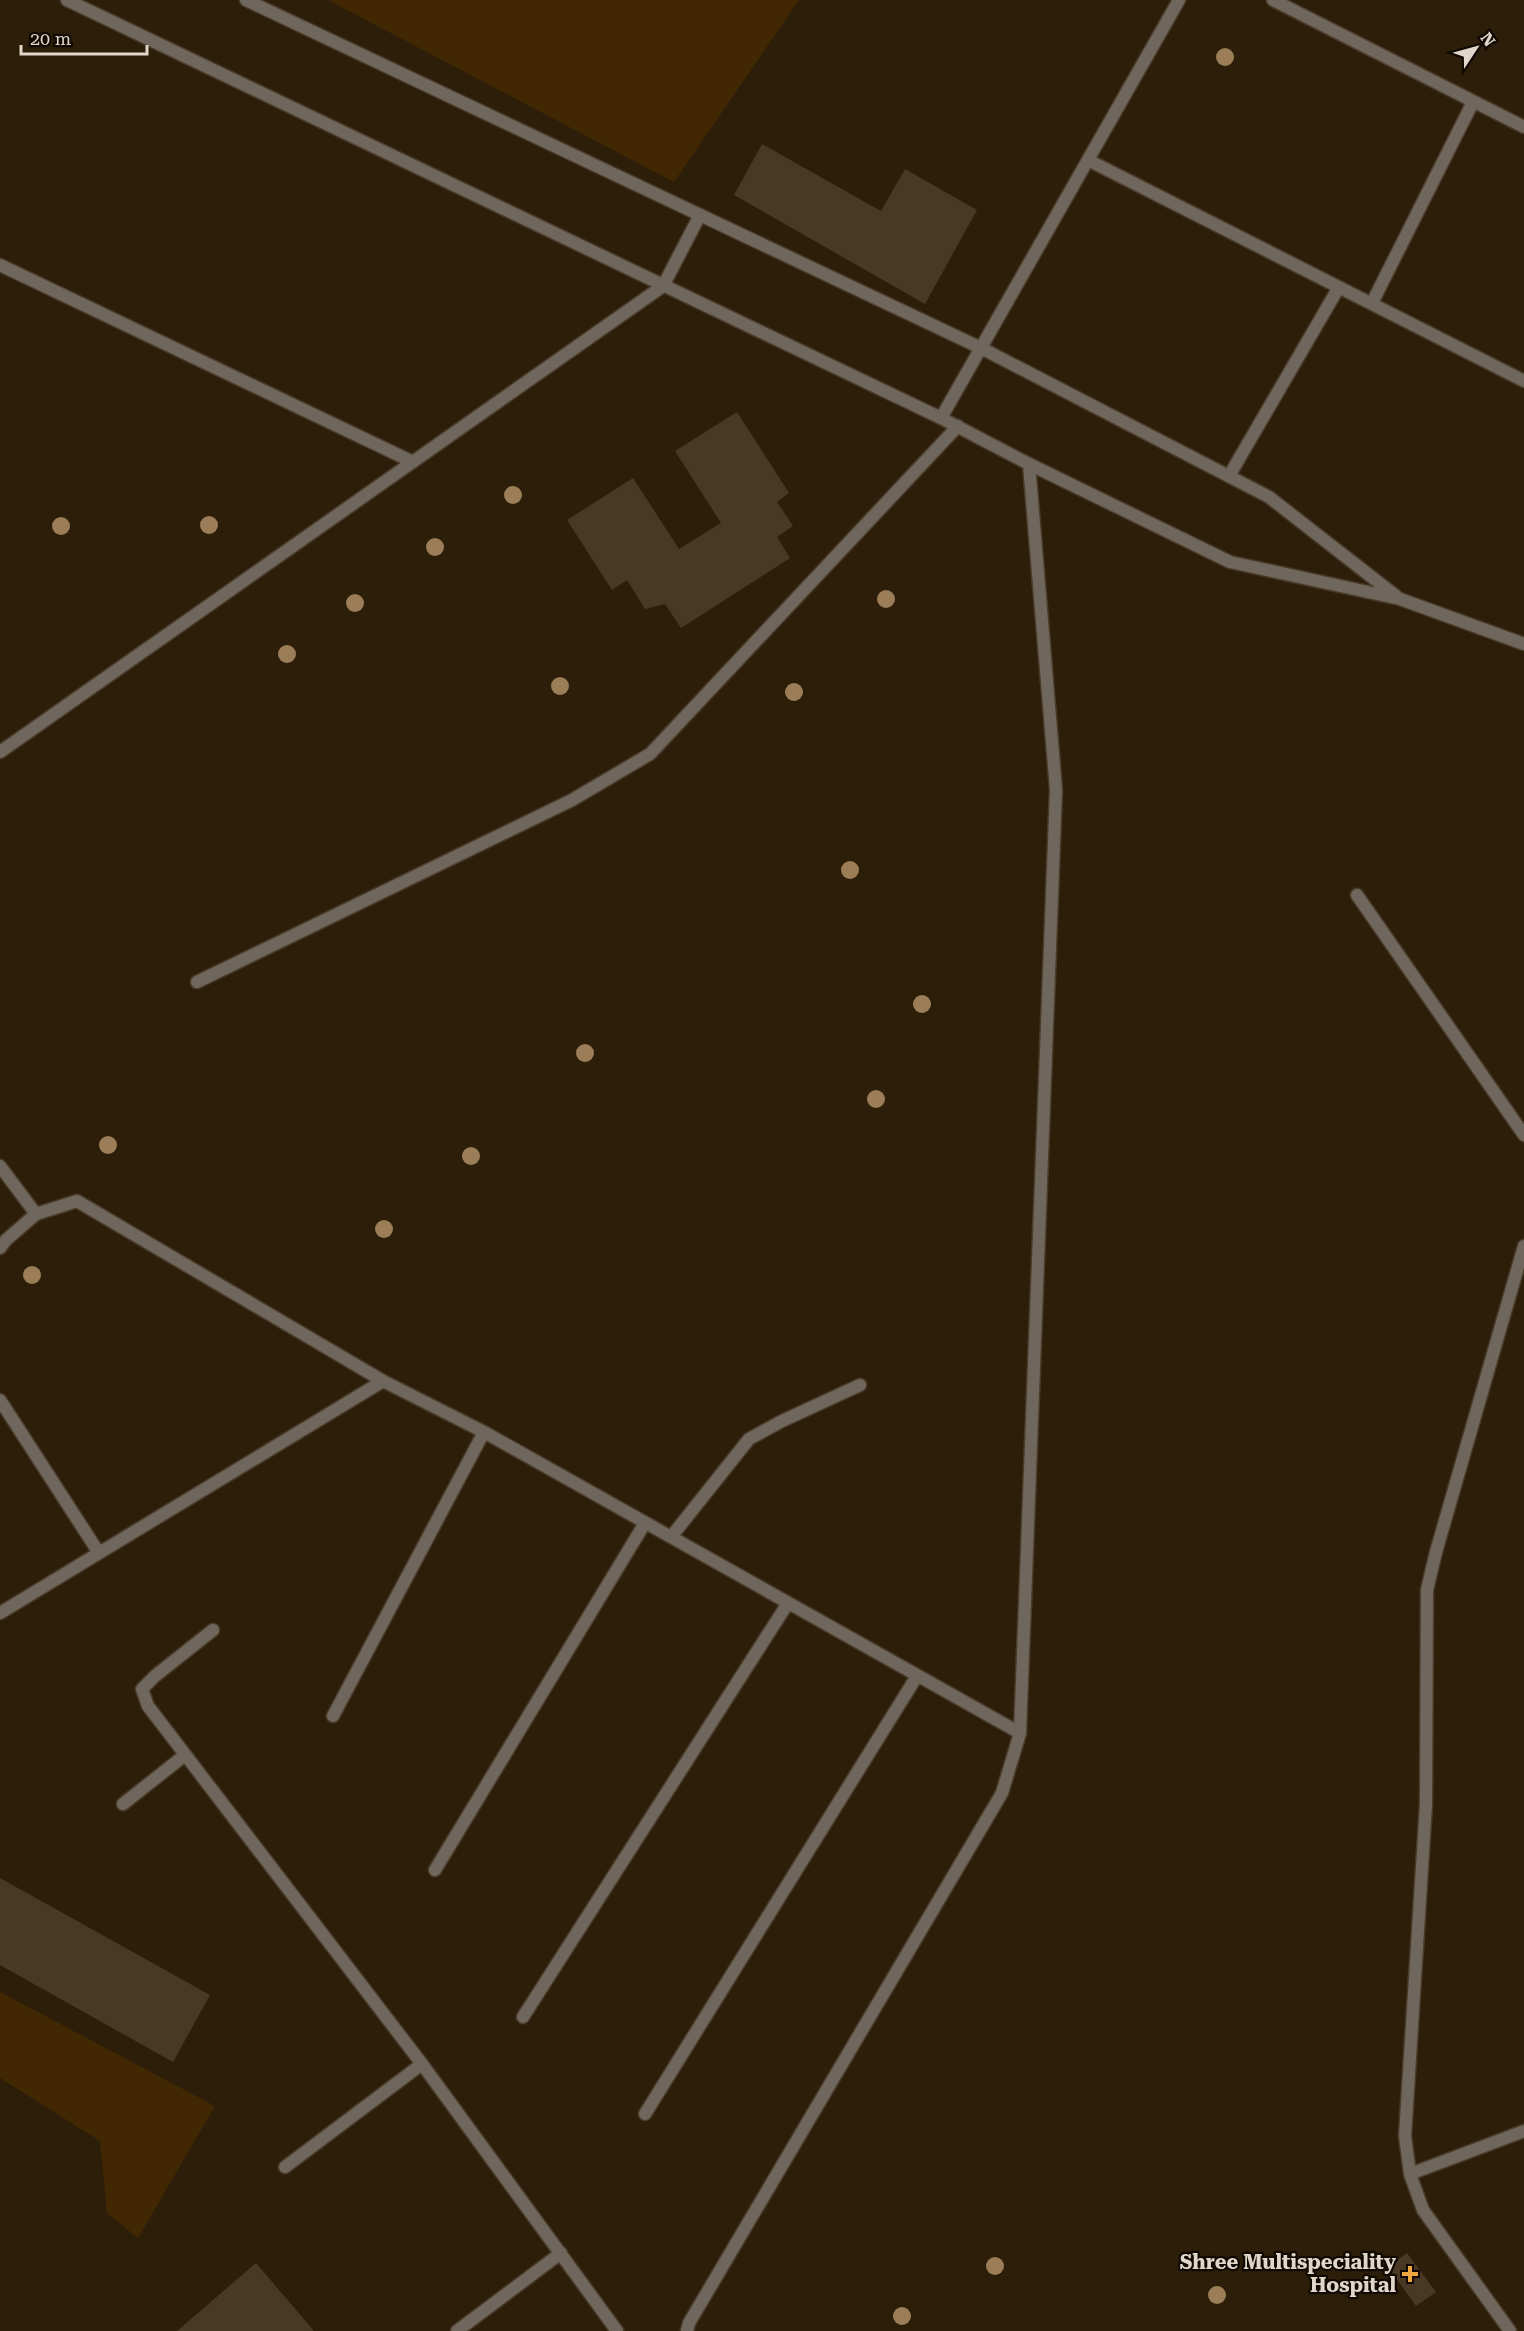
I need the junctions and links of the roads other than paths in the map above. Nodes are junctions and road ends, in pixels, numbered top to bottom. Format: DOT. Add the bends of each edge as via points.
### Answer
graph roads {
  1 [pos="67,0"];
  2 [pos="246,0"];
  3 [pos="1179,0"];
  4 [pos="1273,0"];
  5 [pos="1473,102"];
  6 [pos="1524,127"];
  7 [pos="1088,160"];
  8 [pos="700,215"];
  9 [pos="0,265"];
  10 [pos="663,286"];
  11 [pos="1339,287"];
  12 [pos="1371,303"];
  13 [pos="981,348"];
  14 [pos="1524,381"];
  15 [pos="941,418"];
  16 [pos="958,426"];
  17 [pos="412,462"];
  18 [pos="1029,464"];
  19 [pos="1229,476"];
  20 [pos="1400,598"];
  21 [pos="1524,644"];
  22 [pos="0,752"];
  23 [pos="1357,896"];
  24 [pos="197,982"];
  25 [pos="1524,1135"];
  26 [pos="0,1166"];
  27 [pos="36,1214"];
  28 [pos="1524,1246"];
  29 [pos="0,1248"];
  30 [pos="383,1381"];
  31 [pos="860,1384"];
  32 [pos="0,1400"];
  33 [pos="484,1432"];
  34 [pos="645,1522"];
  35 [pos="670,1537"];
  36 [pos="99,1553"];
  37 [pos="788,1603"];
  38 [pos="0,1613"];
  39 [pos="213,1630"];
  40 [pos="917,1676"];
  41 [pos="333,1716"];
  42 [pos="1020,1733"];
  43 [pos="185,1755"];
  44 [pos="123,1804"];
  45 [pos="435,1870"];
  46 [pos="523,2017"];
  47 [pos="422,2064"];
  48 [pos="645,2114"];
  49 [pos="1524,2132"];
  50 [pos="285,2168"];
  51 [pos="1410,2174"];
  52 [pos="561,2253"];
  53 [pos="457,2331"];
  54 [pos="617,2331"];
  55 [pos="687,2331"];
  56 [pos="1510,2331"];
  1 -- 10 [label="street"];
  2 -- 8 [label="street"];
  3 -- 7 [label="street"];
  4 -- 5 [label="street"];
  5 -- 6 [label="street"];
  5 -- 12 [label="street"];
  7 -- 11 [label="street"];
  7 -- 13 [label="street"];
  8 -- 10 [label="street"];
  8 -- 13 [label="street"];
  9 -- 17 [label="street"];
  10 -- 15 [label="street"];
  10 -- 17 [label="street"];
  11 -- 12 [label="street"];
  11 -- 19 [label="street"];
  12 -- 14 [label="street"];
  13 -- 15 [label="street"];
  13 -- 19 [label="street"];
  15 -- 16 [label="street"];
  16 -- 18 [label="street"];
  16 -- 24 [label="street" via="650,754 572,800"];
  17 -- 22 [label="street"];
  18 -- 20 [label="street" via="1230,562"];
  18 -- 42 [label="street" via="1056,790"];
  19 -- 20 [label="street" via="1269,497"];
  20 -- 21 [label="street"];
  23 -- 25 [label="street"];
  26 -- 27 [label="street"];
  27 -- 29 [label="street"];
  27 -- 30 [label="street" via="77,1201"];
  28 -- 51 [label="street" via="1427,1590 1426,1804 1405,2136"];
  30 -- 33 [label="street"];
  30 -- 36 [label="street"];
  31 -- 35 [label="street" via="749,1439"];
  32 -- 36 [label="street"];
  33 -- 34 [label="street"];
  33 -- 41 [label="street"];
  34 -- 35 [label="street"];
  34 -- 45 [label="street"];
  35 -- 37 [label="street"];
  36 -- 38 [label="street"];
  37 -- 40 [label="street"];
  37 -- 46 [label="street"];
  39 -- 43 [label="street" via="142,1689 148,1706"];
  40 -- 42 [label="street"];
  40 -- 48 [label="street"];
  42 -- 55 [label="street" via="1002,1793"];
  43 -- 44 [label="street"];
  43 -- 47 [label="street"];
  47 -- 50 [label="street"];
  47 -- 52 [label="street"];
  49 -- 51 [label="street"];
  51 -- 56 [label="street" via="1423,2210"];
  52 -- 53 [label="street"];
  52 -- 54 [label="street"];
}
